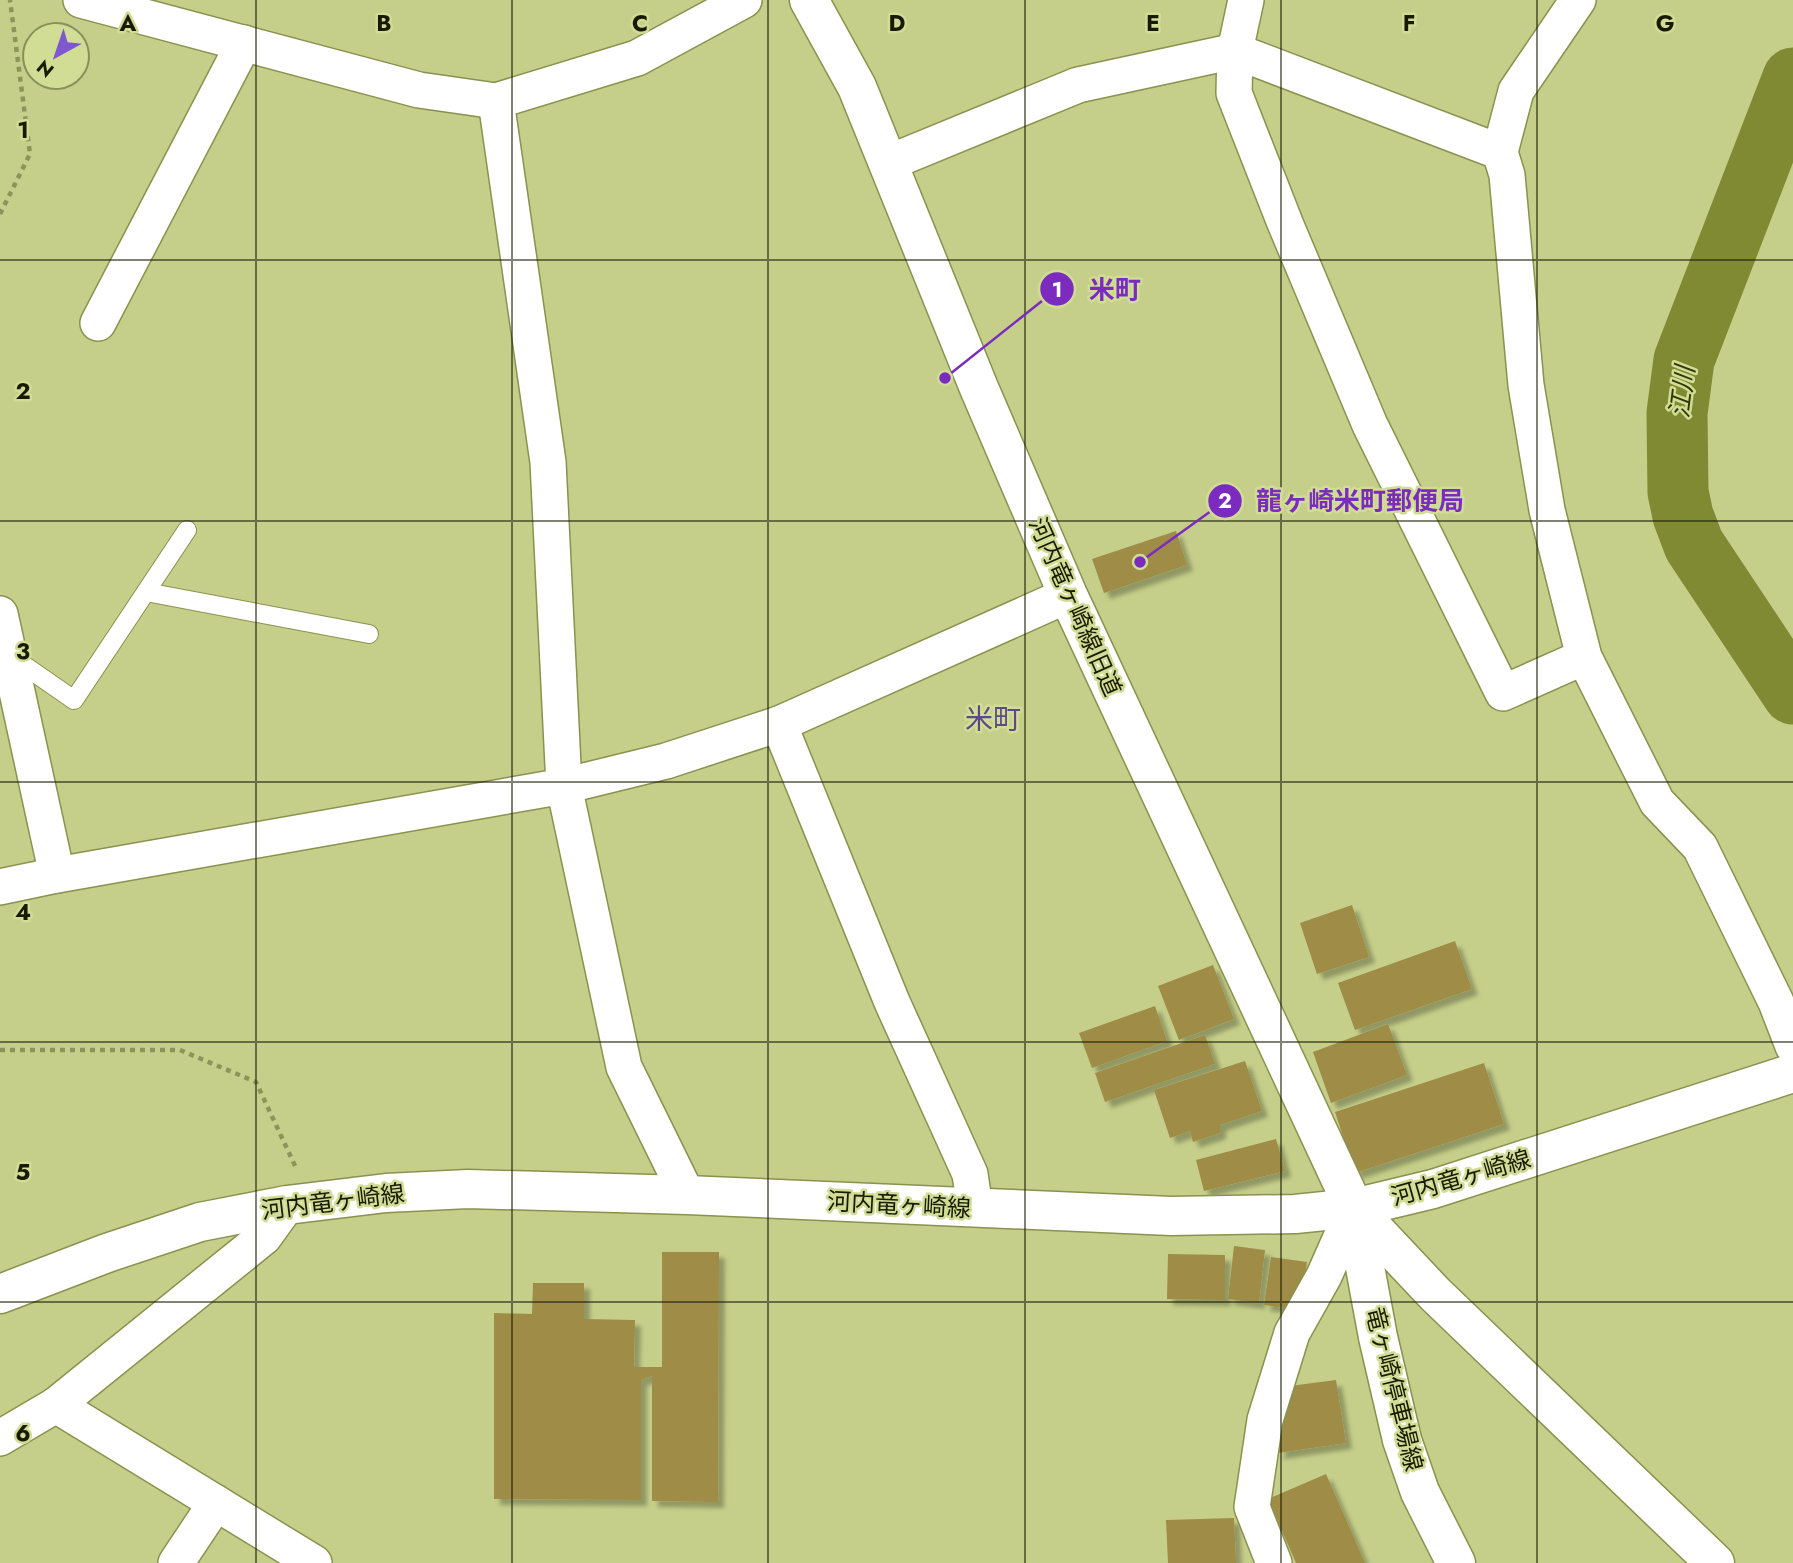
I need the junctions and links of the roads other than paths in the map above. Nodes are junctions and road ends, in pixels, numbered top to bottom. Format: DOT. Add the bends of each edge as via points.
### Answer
graph roads {
  1 [pos="81,0"];
  2 [pos="744,0"];
  3 [pos="809,0"];
  4 [pos="1246,0"];
  5 [pos="1578,0"];
  6 [pos="244,43"];
  7 [pos="1235,51"];
  8 [pos="496,101"];
  9 [pos="1500,152"];
  10 [pos="888,163"];
  11 [pos="97,323"];
  12 [pos="187,530"];
  13 [pos="146,592"];
  14 [pos="1068,595"];
  15 [pos="0,614"];
  16 [pos="369,634"];
  17 [pos="9,655"];
  18 [pos="1584,657"];
  19 [pos="779,724"];
  20 [pos="564,786"];
  21 [pos="57,875"];
  22 [pos="0,887"];
  23 [pos="1793,1046"];
  24 [pos="1793,1073"];
  25 [pos="687,1195"];
  26 [pos="299,1203"];
  27 [pos="975,1208"];
  28 [pos="1354,1208"];
  29 [pos="0,1294"];
  30 [pos="56,1405"];
  31 [pos="0,1437"];
  32 [pos="216,1503"];
  33 [pos="298,1559"];
  34 [pos="176,1563"];
  35 [pos="1274,1563"];
  36 [pos="1456,1563"];
  37 [pos="1715,1563"];
  1 -- 6 [label="street"];
  2 -- 8 [label="street" via="638,58"];
  3 -- 10 [label="main road, 河内竜ヶ崎線旧道" via="857,87"];
  4 -- 7 [label="street"];
  5 -- 9 [label="street" via="1516,91"];
  6 -- 8 [label="street" via="419,90"];
  6 -- 11 [label="street"];
  7 -- 9 [label="street"];
  7 -- 10 [label="street" via="1078,85"];
  7 -- 18 [label="street" via="1234,93 1285,223 1370,425 1503,693"];
  8 -- 20 [label="street" via="548,462"];
  9 -- 18 [label="street" via="1507,175 1526,385 1547,510"];
  10 -- 14 [label="main road, 河内竜ヶ崎線旧道"];
  12 -- 13 [label="lane"];
  13 -- 16 [label="lane"];
  13 -- 17 [label="lane" via="74,700"];
  14 -- 19 [label="street"];
  14 -- 28 [label="main road, 河内竜ヶ崎線旧道"];
  15 -- 17 [label="street"];
  17 -- 21 [label="street"];
  18 -- 23 [label="street" via="1657,802 1700,847"];
  19 -- 20 [label="street" via="666,761"];
  19 -- 27 [label="street" via="892,1002 970,1174"];
  20 -- 21 [label="street"];
  20 -- 25 [label="street" via="624,1067"];
  21 -- 22 [label="street"];
  24 -- 28 [label="main road, 河内竜ヶ崎線" via="1433,1189"];
  25 -- 26 [label="main road, 河内竜ヶ崎線" via="468,1189"];
  25 -- 27 [label="main road, 河内竜ヶ崎線"];
  26 -- 29 [label="main road, 河内竜ヶ崎線" via="200,1223"];
  26 -- 30 [label="street" via="264,1237"];
  27 -- 28 [label="main road, 河内竜ヶ崎線" via="1228,1217"];
  28 -- 35 [label="street" via="1292,1333 1265,1420 1252,1507"];
  28 -- 36 [label="main road, 竜ヶ崎停車場線" via="1402,1440 1420,1492"];
  28 -- 37 [label="main road" via="1452,1310"];
  30 -- 31 [label="street"];
  30 -- 32 [label="street"];
  32 -- 33 [label="street"];
  32 -- 34 [label="street"];
}
